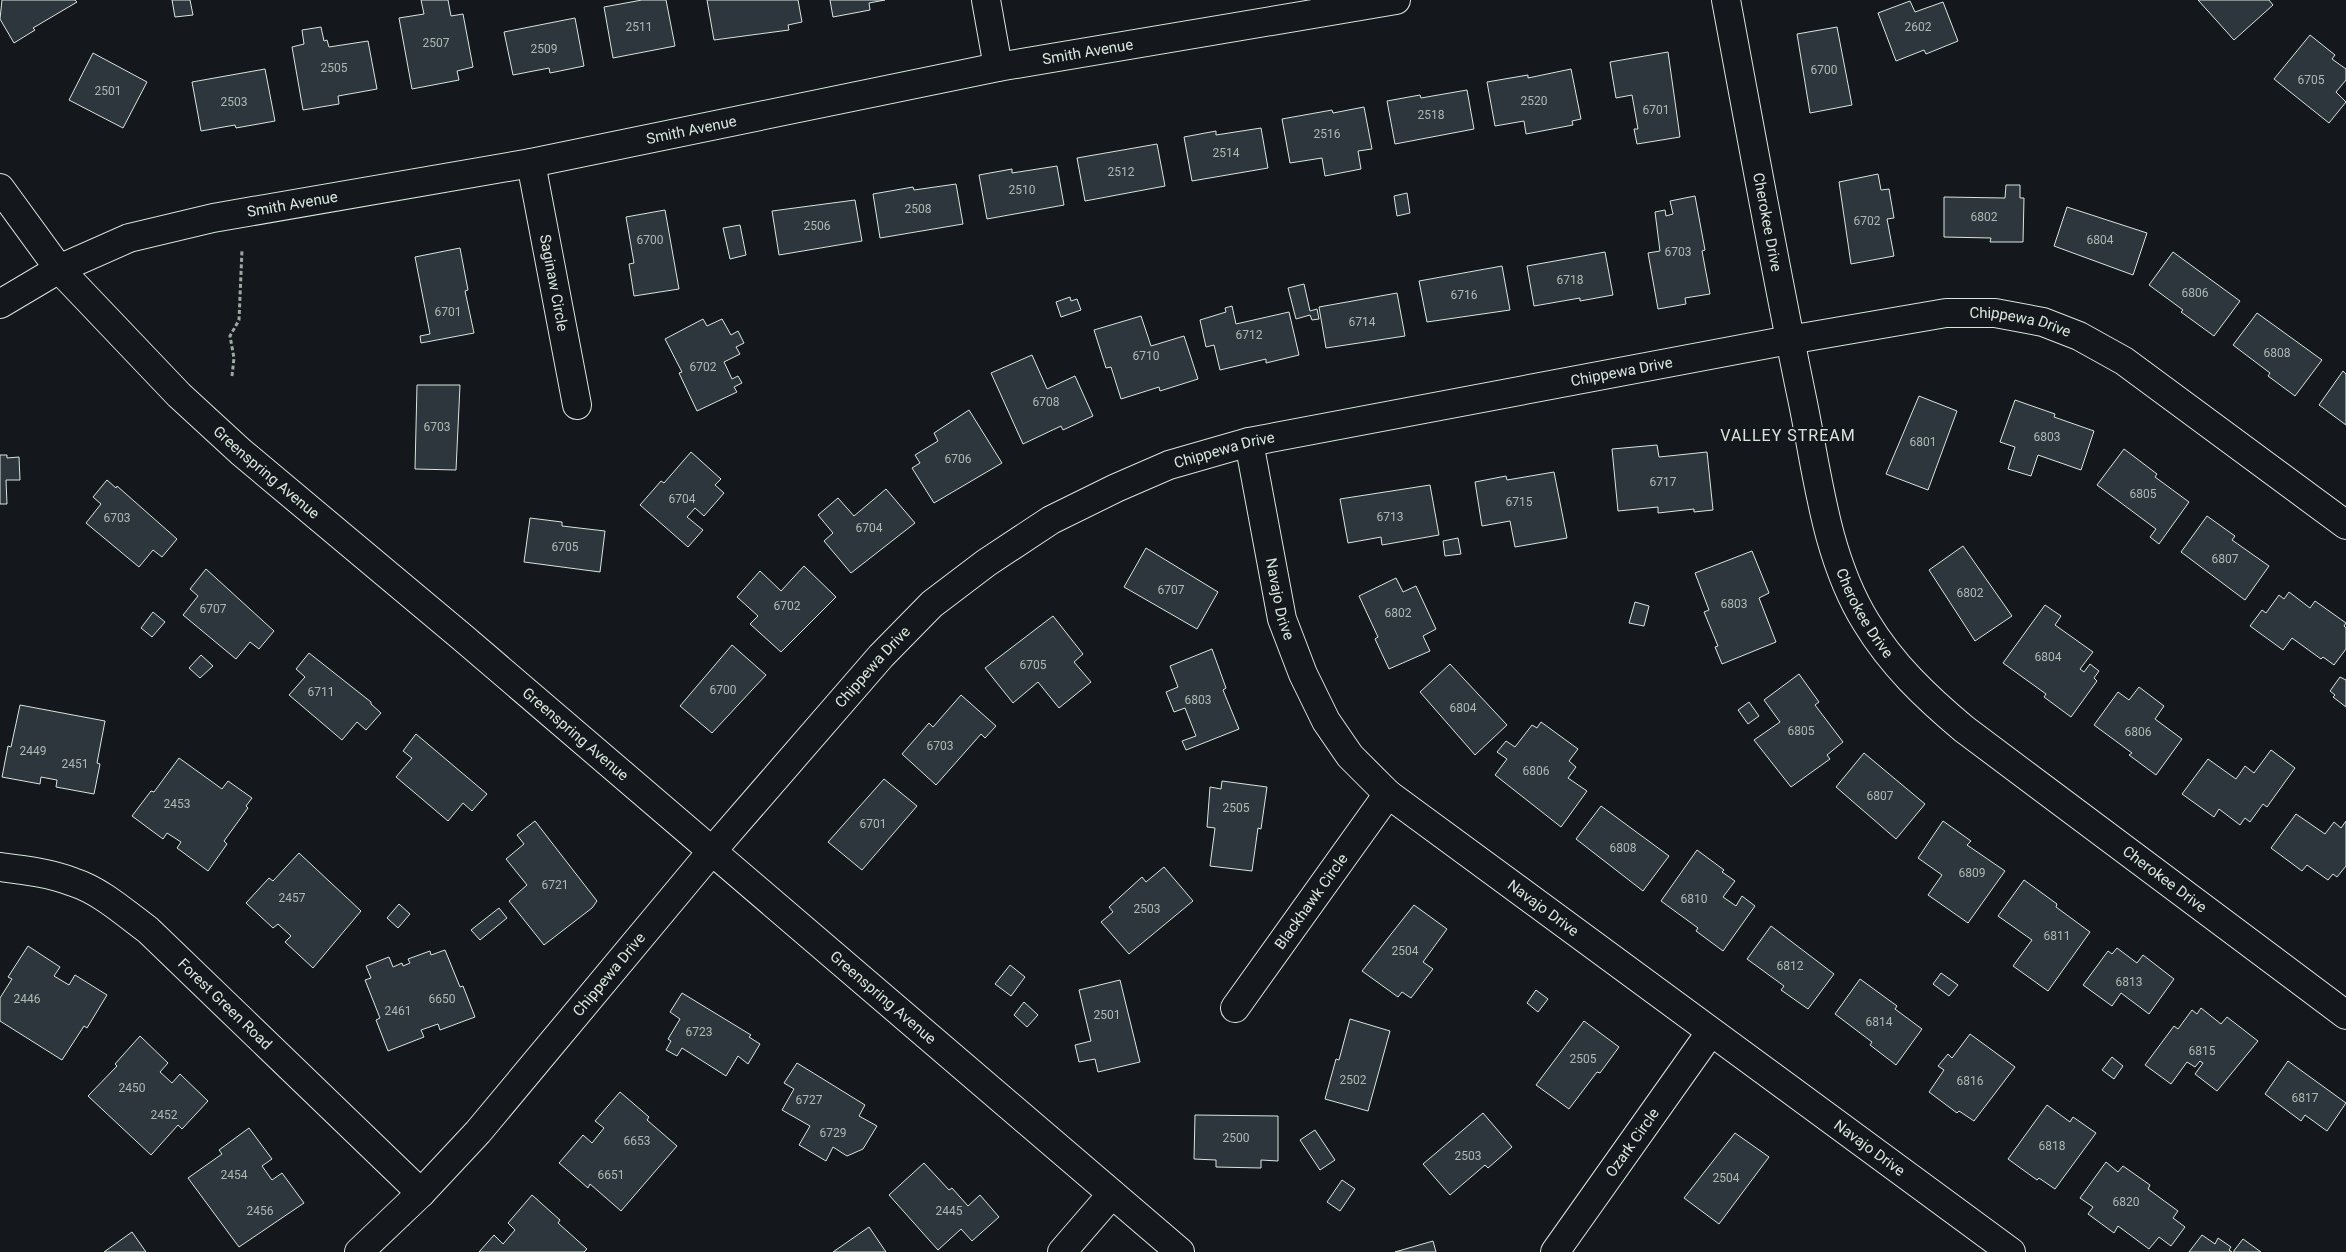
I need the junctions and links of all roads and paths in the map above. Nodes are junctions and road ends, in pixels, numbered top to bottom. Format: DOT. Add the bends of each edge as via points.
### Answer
graph roads {
  1 [pos="986,0"];
  2 [pos="1396,0"];
  3 [pos="1726,0"];
  4 [pos="998,67"];
  5 [pos="531,163"];
  6 [pos="0,188"];
  7 [pos="242,250"];
  8 [pos="60,269"];
  9 [pos="0,304"];
  10 [pos="1789,340"];
  11 [pos="232,376"];
  12 [pos="577,405"];
  13 [pos="1250,442"];
  14 [pos="2346,525"];
  15 [pos="1388,794"];
  16 [pos="712,851"];
  17 [pos="0,867"];
  18 [pos="1235,1008"];
  19 [pos="2346,1015"];
  20 [pos="1710,1033"];
  21 [pos="421,1193"];
  22 [pos="1112,1194"];
  23 [pos="358,1252"];
  24 [pos="1062,1252"];
  25 [pos="1180,1252"];
  26 [pos="1555,1252"];
  27 [pos="2011,1252"];
  1 -- 4 [label="street"];
  2 -- 4 [label="street, Smith Avenue"];
  3 -- 10 [label="street, Cherokee Drive"];
  4 -- 5 [label="street, Smith Avenue"];
  5 -- 8 [label="street, Smith Avenue" via="213,218 129,238"];
  5 -- 12 [label="street, Saginaw Circle"];
  6 -- 8 [label="street, Greenspring Avenue"];
  7 -- 11 [label="path" via="239,320 230,336 234,358"];
  8 -- 9 [label="street, Smith Avenue"];
  8 -- 16 [label="street, Greenspring Avenue" via="179,395 241,452"];
  10 -- 13 [label="street, Chippewa Drive"];
  10 -- 14 [label="street, Chippewa Drive" via="1946,313 1995,313 2043,322 2079,336 2124,361"];
  10 -- 19 [label="street, Cherokee Drive" via="1829,532 1844,578 1865,621 1891,659 1964,729"];
  13 -- 15 [label="street, Navajo Drive" via="1282,619 1303,674 1326,721 1350,756"];
  13 -- 16 [label="street, Chippewa Drive" via="1169,465 1051,520 932,604 881,656"];
  15 -- 18 [label="street, Blackhawk Circle"];
  15 -- 20 [label="street, Navajo Drive"];
  16 -- 21 [label="street, Chippewa Drive" via="478,1132"];
  16 -- 22 [label="street, Greenspring Avenue"];
  17 -- 21 [label="street, Forest Green Road" via="74,882 114,904 148,930"];
  20 -- 26 [label="street, Ozark Circle"];
  20 -- 27 [label="street, Navajo Drive"];
  21 -- 23 [label="street, Chippewa Drive"];
  22 -- 24 [label="street"];
  22 -- 25 [label="street, Greenspring Avenue"];
}
